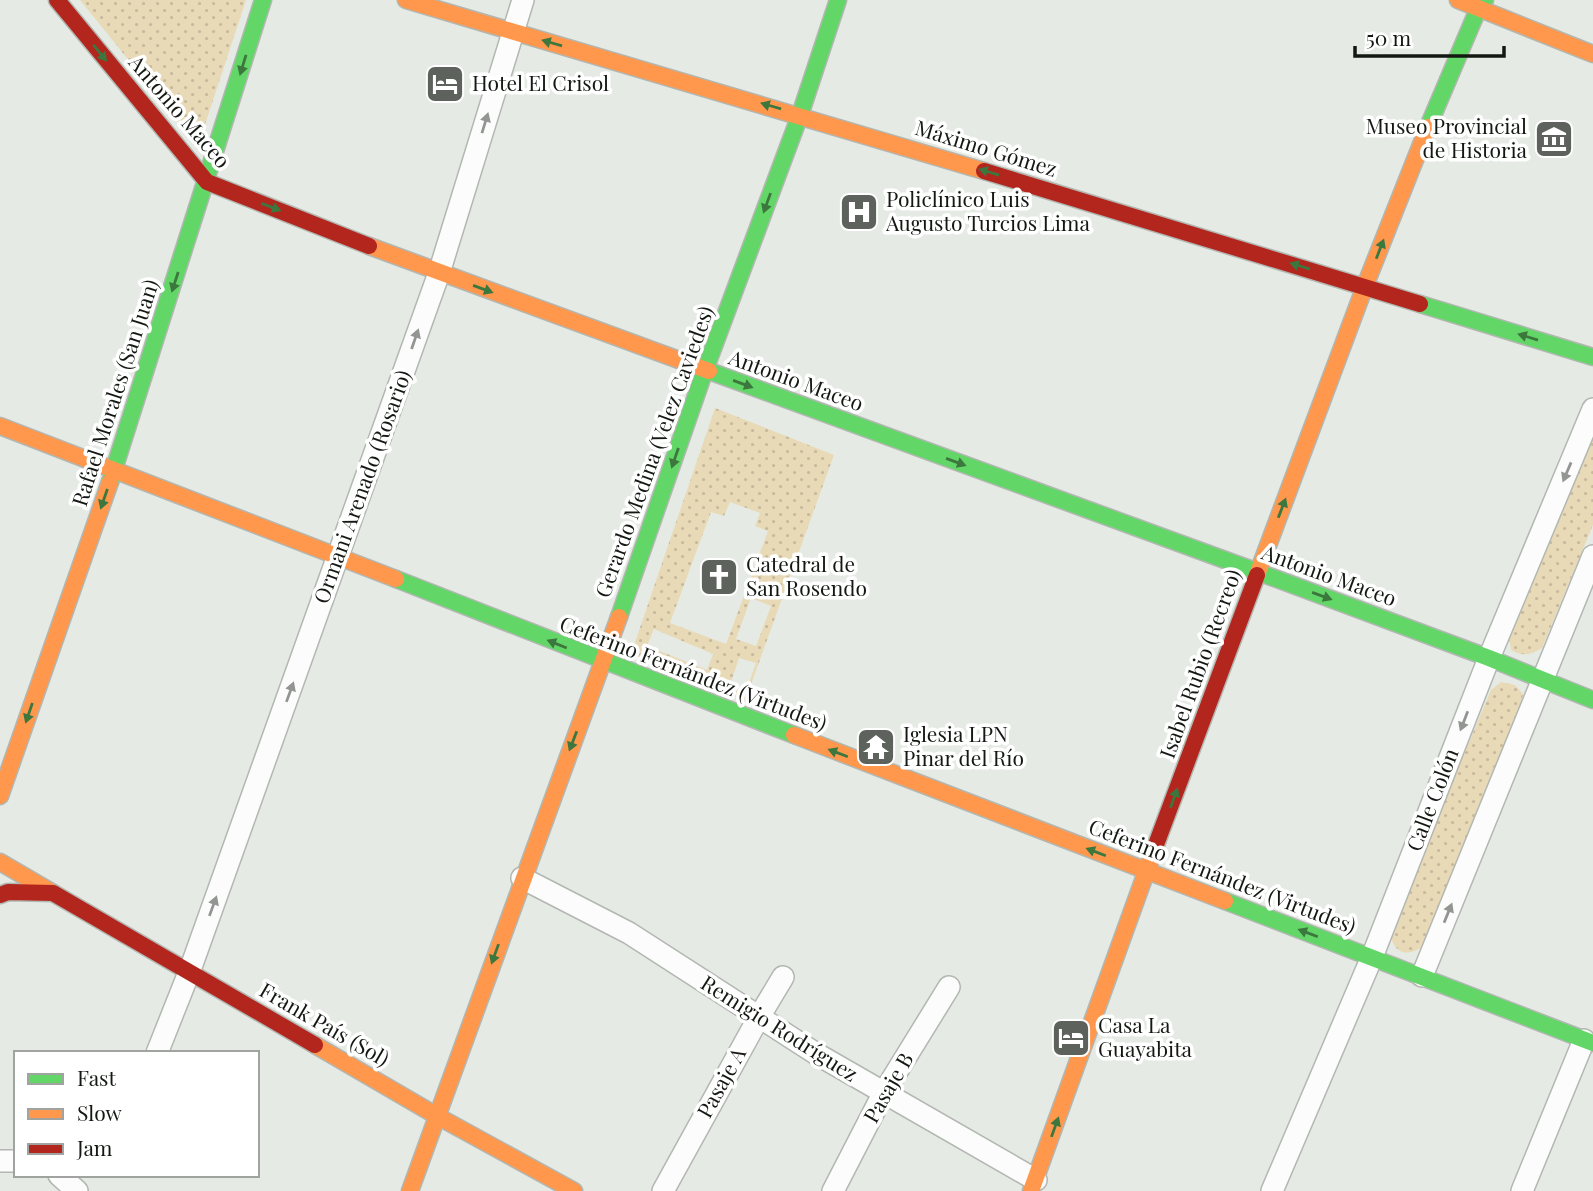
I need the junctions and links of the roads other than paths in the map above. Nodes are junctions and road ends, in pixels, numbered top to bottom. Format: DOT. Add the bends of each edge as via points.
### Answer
graph roads {
  1 [pos="57,0"];
  2 [pos="263,0"];
  3 [pos="406,0"];
  4 [pos="523,0"];
  5 [pos="838,0"];
  6 [pos="1458,0"];
  7 [pos="1482,4"];
  8 [pos="1560,24"];
  9 [pos="513,32"];
  10 [pos="1593,54"];
  11 [pos="800,115"];
  12 [pos="207,182"];
  13 [pos="439,273"];
  14 [pos="1365,286"];
  15 [pos="1593,357"];
  16 [pos="705,370"];
  17 [pos="1593,409"];
  18 [pos="0,426"];
  19 [pos="115,469"];
  20 [pos="339,556"];
  21 [pos="1593,556"];
  22 [pos="1258,572"];
  23 [pos="1489,658"];
  24 [pos="603,662"];
  25 [pos="1544,681"];
  26 [pos="1593,700"];
  27 [pos="0,796"];
  28 [pos="0,862"];
  29 [pos="1146,872"];
  30 [pos="522,878"];
  31 [pos="53,893"];
  32 [pos="0,895"];
  33 [pos="1372,957"];
  34 [pos="190,970"];
  35 [pos="1422,976"];
  36 [pos="783,977"];
  37 [pos="949,987"];
  38 [pos="759,1017"];
  39 [pos="1588,1041"];
  40 [pos="158,1051"];
  41 [pos="883,1094"];
  42 [pos="437,1116"];
  43 [pos="61,1177"];
  44 [pos="1034,1185"];
  45 [pos="76,1191"];
  46 [pos="410,1191"];
  47 [pos="575,1191"];
  48 [pos="663,1191"];
  49 [pos="833,1191"];
  50 [pos="1272,1191"];
  51 [pos="1522,1191"];
  1 -- 12 [label="main road, Antonio Maceo, one-way"];
  2 -- 12 [label="main road, Rafael Morales (San Juan), one-way"];
  3 -- 9 [label="main road, Máximo Gómez"];
  4 -- 9 [label="street, Ormani Arenado (Rosario)"];
  5 -- 11 [label="main road, Gerardo Medina (Velez Caviedes)"];
  6 -- 7 [label="main road"];
  7 -- 8 [label="main road"];
  7 -- 10 [label="main road" via="1544,36"];
  14 -- 7 [label="main road, Isabel Rubio (Recreo), one-way"];
  11 -- 9 [label="main road, Máximo Gómez, one-way"];
  13 -- 9 [label="street, Ormani Arenado (Rosario), one-way"];
  14 -- 11 [label="main road, Máximo Gómez, one-way"];
  11 -- 16 [label="main road, Gerardo Medina (Velez Caviedes), one-way"];
  12 -- 13 [label="main road, Antonio Maceo, one-way"];
  12 -- 19 [label="main road, Rafael Morales (San Juan), one-way"];
  13 -- 16 [label="main road, Antonio Maceo, one-way"];
  20 -- 13 [label="street, Ormani Arenado (Rosario), one-way"];
  15 -- 14 [label="main road, Máximo Gómez, one-way"];
  22 -- 14 [label="main road, Isabel Rubio (Recreo), one-way"];
  16 -- 22 [label="main road, Antonio Maceo, one-way"];
  16 -- 24 [label="main road, Gerardo Medina (Velez Caviedes), one-way"];
  17 -- 23 [label="street, Calle Colón, one-way"];
  18 -- 19 [label="main road, Ceferino Fernández (Virtudes)"];
  19 -- 20 [label="main road, Ceferino Fernández (Virtudes)"];
  19 -- 27 [label="main road, Rafael Morales (San Juan), one-way"];
  24 -- 20 [label="main road, Ceferino Fernández (Virtudes), one-way"];
  34 -- 20 [label="street, Ormani Arenado (Rosario), one-way"];
  21 -- 25 [label="street"];
  22 -- 23 [label="main road, Antonio Maceo, one-way"];
  29 -- 22 [label="main road, Isabel Rubio (Recreo), one-way"];
  23 -- 25 [label="main road, Antonio Maceo"];
  23 -- 33 [label="street, Calle Colón, one-way"];
  29 -- 24 [label="main road, Ceferino Fernández (Virtudes), one-way"];
  24 -- 30 [label="main road, Gerardo Medina (Velez Caviedes), one-way"];
  25 -- 26 [label="main road, Antonio Maceo"];
  35 -- 25 [label="street, one-way"];
  28 -- 31 [label="main road, Frank País (Sol)"];
  33 -- 29 [label="main road, Ceferino Fernández (Virtudes), one-way"];
  44 -- 29 [label="main road, Isabel Rubio (Recreo), one-way"];
  30 -- 38 [label="street, Remigio Rodríguez" via="629,933"];
  30 -- 42 [label="main road, Gerardo Medina (Velez Caviedes), one-way"];
  31 -- 32 [label="main road"];
  31 -- 34 [label="main road, Frank País (Sol)"];
  33 -- 35 [label="main road, Ceferino Fernández (Virtudes)"];
  33 -- 50 [label="street, Calle Colón"];
  34 -- 40 [label="street, Ormani Arenado (Rosario)"];
  34 -- 42 [label="main road, Frank País (Sol)"];
  35 -- 39 [label="main road"];
  36 -- 38 [label="street, Pasaje A"];
  37 -- 41 [label="street, Pasaje B"];
  38 -- 41 [label="street, Remigio Rodríguez"];
  38 -- 48 [label="street, Pasaje A"];
  39 -- 51 [label="street"];
  41 -- 44 [label="street, Remigio Rodríguez"];
  41 -- 49 [label="street, Pasaje B"];
  42 -- 46 [label="main road, Gerardo Medina (Velez Caviedes)"];
  42 -- 47 [label="main road, Frank País (Sol)"];
  43 -- 45 [label="street"];
}
